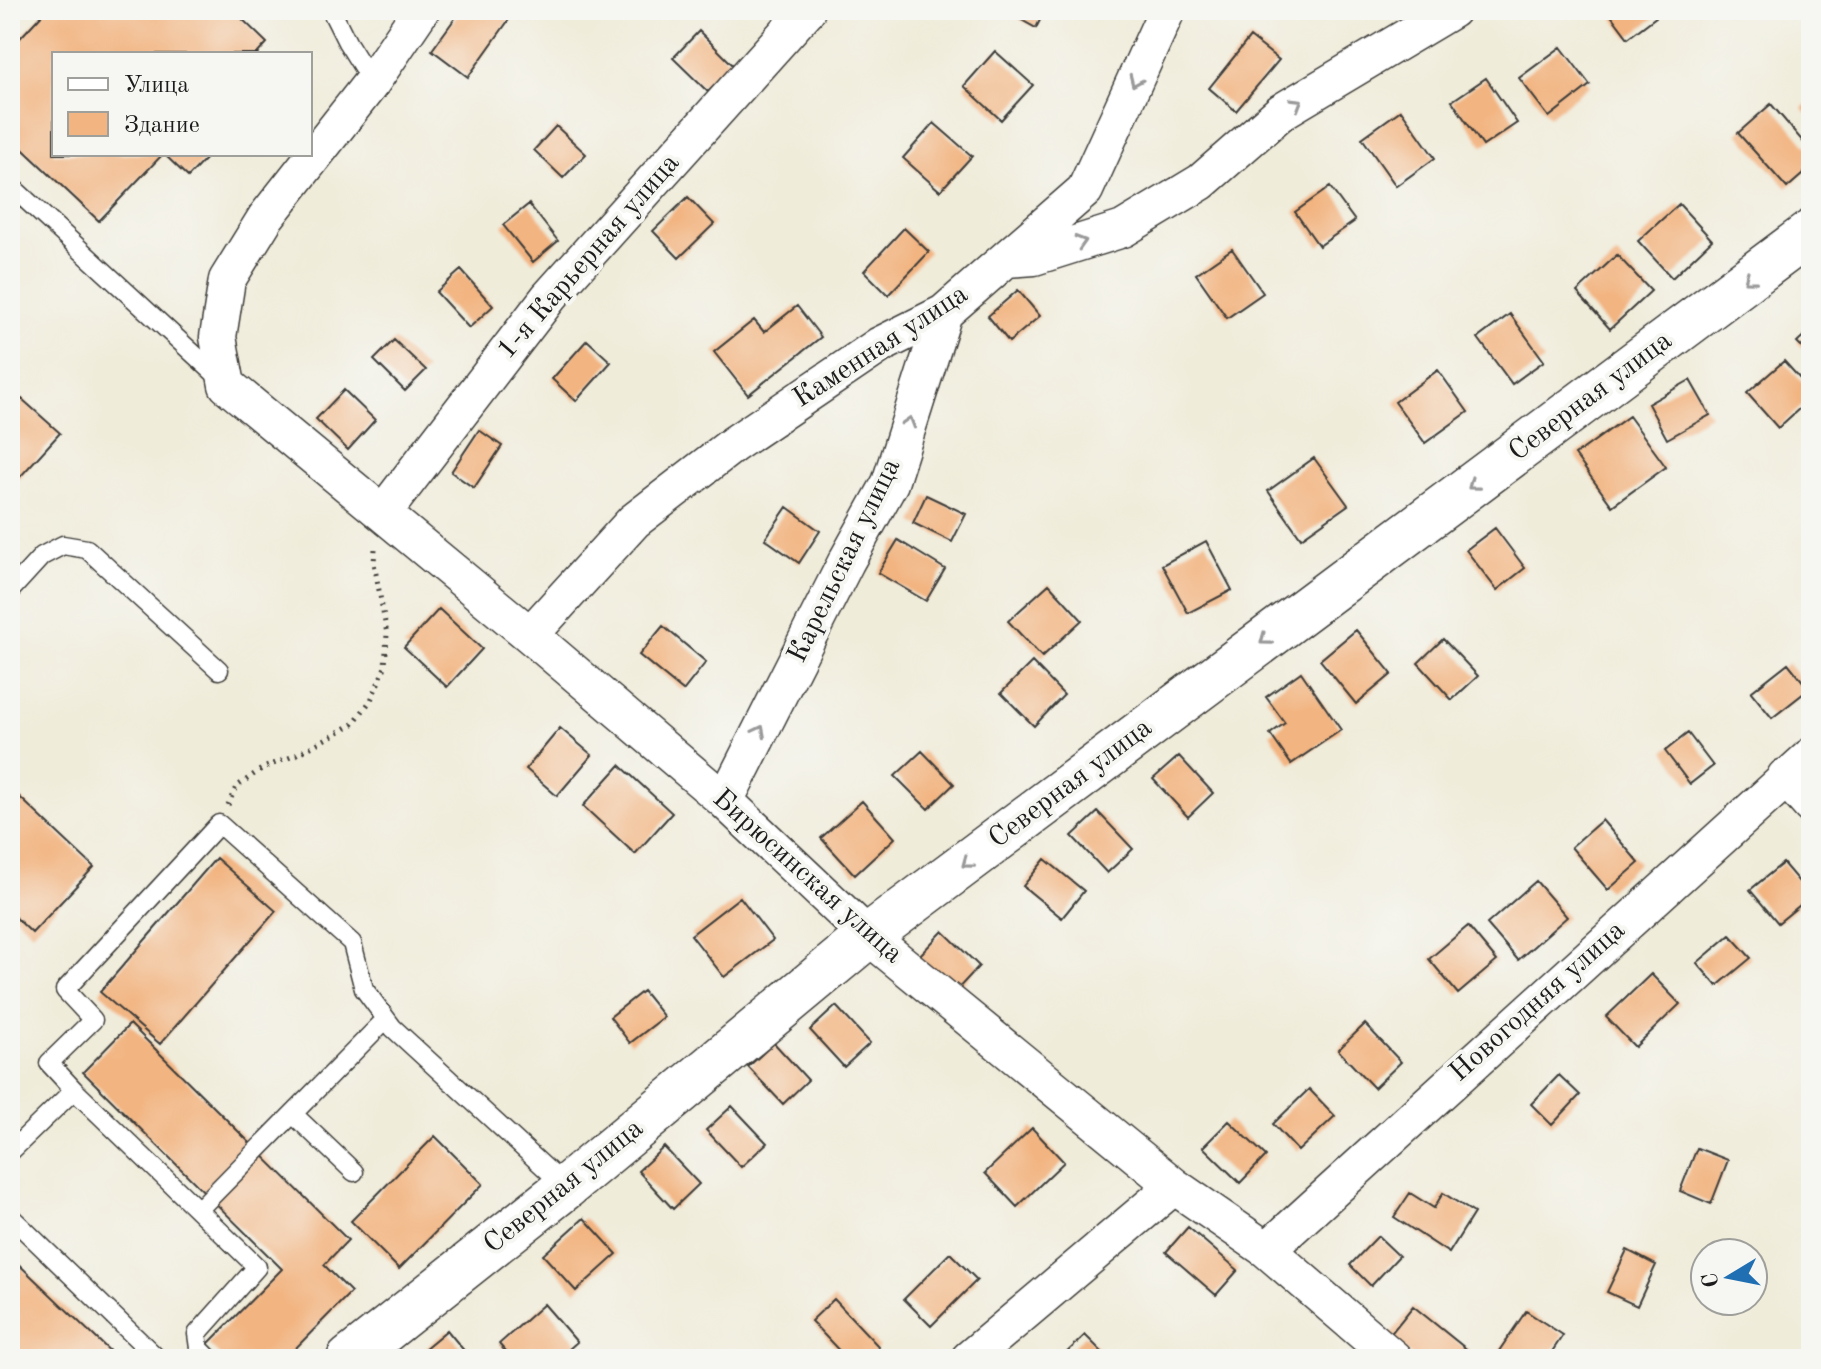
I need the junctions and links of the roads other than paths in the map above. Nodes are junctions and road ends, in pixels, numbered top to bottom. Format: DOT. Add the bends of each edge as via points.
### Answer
graph roads {
  1 [pos="331,10"];
  2 [pos="421,10"];
  3 [pos="807,10"];
  4 [pos="1167,10"];
  5 [pos="1452,10"];
  6 [pos="372,82"];
  7 [pos="10,185"];
  8 [pos="1811,232"];
  9 [pos="1005,259"];
  10 [pos="944,313"];
  11 [pos="227,385"];
  12 [pos="383,513"];
  13 [pos="10,591"];
  14 [pos="530,635"];
  15 [pos="219,670"];
  16 [pos="1798,766"];
  17 [pos="725,801"];
  18 [pos="1811,806"];
  19 [pos="868,936"];
  20 [pos="386,1019"];
  21 [pos="74,1090"];
  22 [pos="293,1114"];
  23 [pos="10,1152"];
  24 [pos="354,1172"];
  25 [pos="1174,1186"];
  26 [pos="566,1187"];
  27 [pos="198,1210"];
  28 [pos="10,1216"];
  29 [pos="1267,1250"];
  30 [pos="158,1359"];
  31 [pos="210,1359"];
  32 [pos="349,1359"];
  33 [pos="969,1359"];
  34 [pos="1394,1359"];
  1 -- 6 [label="lane"];
  2 -- 6 [label="street"];
  3 -- 12 [label="street, 1-я Карьерная улица" via="549,297"];
  4 -- 9 [label="street, Каменная улица, one-way" via="1085,190"];
  9 -- 5 [label="street, one-way" via="1034,257 1123,229 1201,182 1281,112"];
  6 -- 11 [label="street" via="266,217 227,280 218,337"];
  7 -- 11 [label="lane"];
  8 -- 19 [label="main road, Северная улица, one-way"];
  9 -- 10 [label="street, Каменная улица"];
  10 -- 14 [label="street, Каменная улица" via="880,345 734,444 634,521"];
  17 -- 10 [label="street, Карельская улица, one-way" via="890,483"];
  11 -- 12 [label="street, Бирюсинская улица"];
  12 -- 14 [label="street, Бирюсинская улица"];
  13 -- 15 [label="lane" via="42,556 63,545 87,549"];
  14 -- 17 [label="street, Бирюсинская улица"];
  16 -- 18 [label="street"];
  16 -- 29 [label="street, Новогодняя улица"];
  17 -- 19 [label="street, Бирюсинская улица"];
  19 -- 25 [label="street, Бирюсинская улица"];
  19 -- 26 [label="main road, Северная улица"];
  20 -- 21 [label="lane" via="364,989 352,943 219,824 65,990 93,1020 49,1063"];
  20 -- 22 [label="lane"];
  20 -- 26 [label="lane"];
  21 -- 23 [label="lane"];
  21 -- 27 [label="lane"];
  22 -- 24 [label="lane"];
  22 -- 27 [label="lane"];
  25 -- 29 [label="street, Бирюсинская улица"];
  25 -- 33 [label="street"];
  26 -- 32 [label="main road, Северная улица"];
  27 -- 31 [label="lane" via="257,1267 197,1334 199,1348"];
  28 -- 30 [label="lane"];
  29 -- 34 [label="street, Бирюсинская улица"];
}
